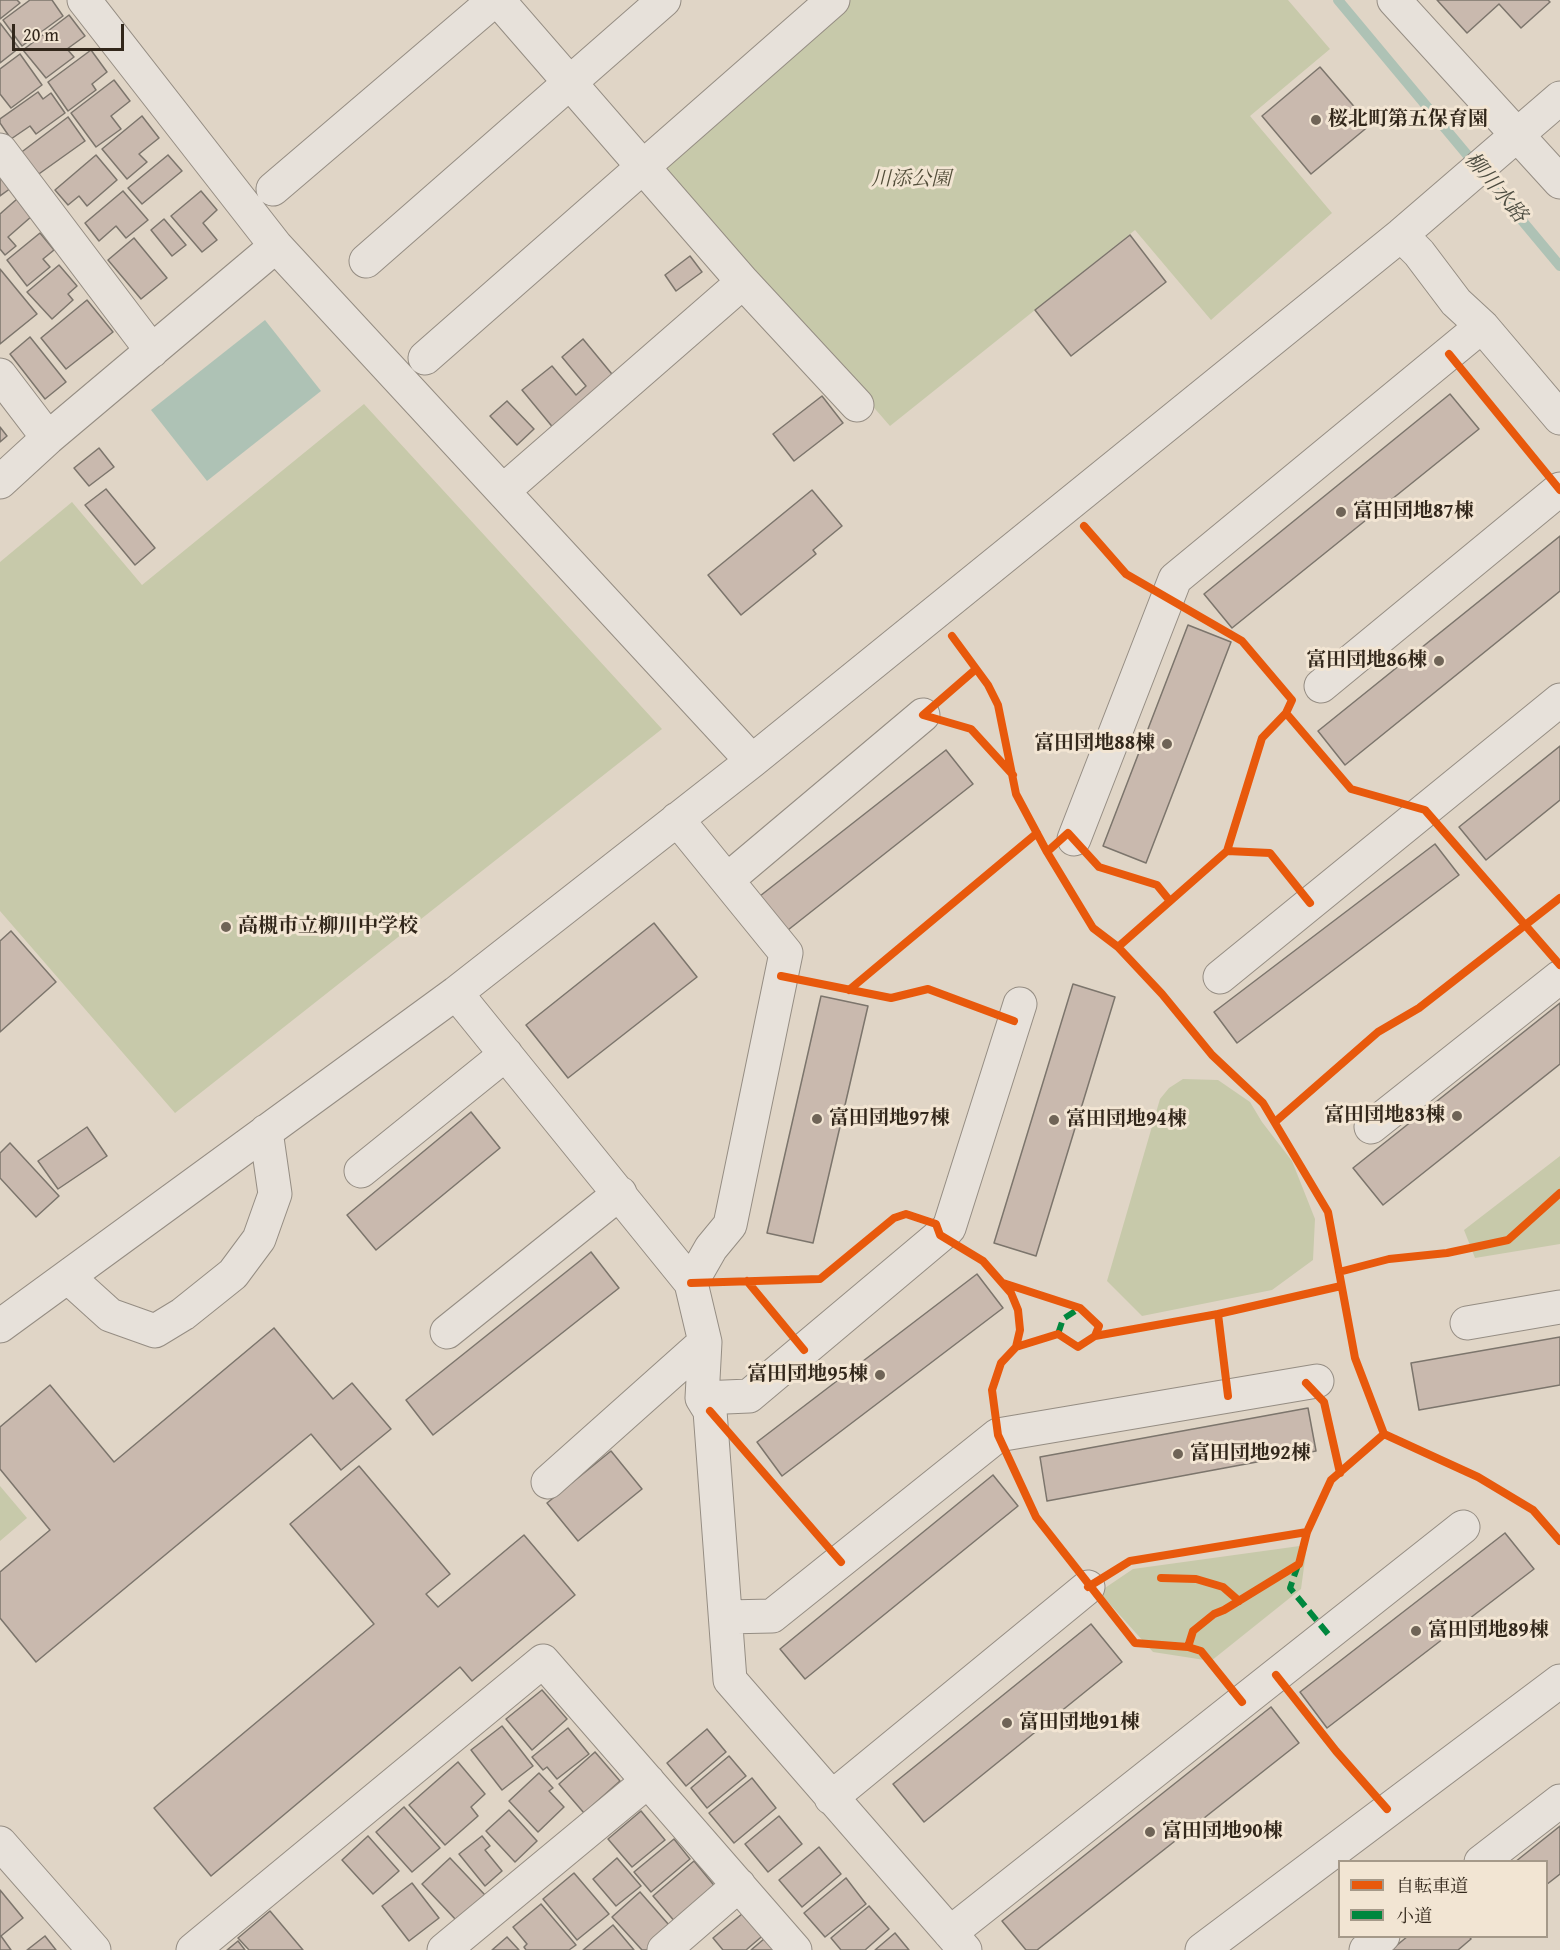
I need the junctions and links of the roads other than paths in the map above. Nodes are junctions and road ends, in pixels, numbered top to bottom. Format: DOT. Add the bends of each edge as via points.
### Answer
graph roads {
  1 [pos="84,0"];
  2 [pos="491,0"];
  3 [pos="498,0"];
  4 [pos="664,0"];
  5 [pos="833,0"];
  6 [pos="1394,0"];
  7 [pos="570,82"];
  8 [pos="1560,98"];
  9 [pos="1512,138"];
  10 [pos="0,150"];
  11 [pos="643,167"];
  12 [pos="1560,182"];
  13 [pos="273,189"];
  14 [pos="1401,235"];
  15 [pos="276,246"];
  16 [pos="366,261"];
  17 [pos="743,282"];
  18 [pos="1482,326"];
  19 [pos="152,351"];
  20 [pos="425,358"];
  21 [pos="0,375"];
  22 [pos="857,405"];
  23 [pos="1560,418"];
  24 [pos="48,438"];
  25 [pos="0,482"];
  26 [pos="1560,489"];
  27 [pos="503,491"];
  28 [pos="1321,686"];
  29 [pos="1560,700"];
  30 [pos="923,715"];
  31 [pos="752,761"];
  32 [pos="677,819"];
  33 [pos="1074,839"];
  34 [pos="727,880"];
  35 [pos="1220,977"];
  36 [pos="1560,977"];
  37 [pos="456,993"];
  38 [pos="1020,1004"];
  39 [pos="506,1054"];
  40 [pos="1371,1127"];
  41 [pos="267,1131"];
  42 [pos="361,1171"];
  43 [pos="620,1193"];
  44 [pos="68,1277"];
  45 [pos="691,1283"];
  46 [pos="1560,1307"];
  47 [pos="1467,1323"];
  48 [pos="0,1326"];
  49 [pos="447,1332"];
  50 [pos="705,1342"];
  51 [pos="1317,1381"];
  52 [pos="702,1398"];
  53 [pos="548,1482"];
  54 [pos="1463,1527"];
  55 [pos="1088,1587"];
  56 [pos="726,1617"];
  57 [pos="1560,1681"];
  58 [pos="648,1781"];
  59 [pos="831,1798"];
  60 [pos="1560,1801"];
  61 [pos="0,1843"];
  62 [pos="1484,1860"];
  63 [pos="739,1885"];
  64 [pos="1381,1938"];
  65 [pos="958,1942"];
  66 [pos="94,1950"];
  67 [pos="193,1950"];
  68 [pos="444,1950"];
  69 [pos="664,1950"];
  70 [pos="795,1950"];
  71 [pos="1202,1950"];
  72 [pos="1366,1950"];
  1 -- 15 [label="street"];
  2 -- 13 [label="street"];
  3 -- 7 [label="street"];
  4 -- 7 [label="street"];
  5 -- 11 [label="street"];
  6 -- 9 [label="street"];
  7 -- 11 [label="street"];
  7 -- 16 [label="street"];
  8 -- 9 [label="street"];
  9 -- 12 [label="street"];
  9 -- 14 [label="street"];
  10 -- 19 [label="street"];
  11 -- 17 [label="street"];
  11 -- 20 [label="street"];
  14 -- 18 [label="street" via="1456,302"];
  14 -- 31 [label="street"];
  15 -- 19 [label="street"];
  15 -- 27 [label="street"];
  17 -- 22 [label="street"];
  17 -- 27 [label="street"];
  18 -- 23 [label="street"];
  18 -- 33 [label="street" via="1175,579"];
  19 -- 24 [label="street"];
  21 -- 24 [label="street"];
  24 -- 25 [label="street"];
  26 -- 28 [label="street"];
  27 -- 31 [label="street"];
  29 -- 35 [label="street"];
  30 -- 34 [label="street"];
  31 -- 32 [label="street"];
  32 -- 34 [label="street"];
  32 -- 37 [label="street"];
  34 -- 45 [label="street" via="786,953 730,1225"];
  36 -- 40 [label="street"];
  37 -- 39 [label="street"];
  37 -- 41 [label="street"];
  38 -- 52 [label="street" via="949,1228 749,1396"];
  39 -- 42 [label="street"];
  39 -- 43 [label="street"];
  41 -- 44 [label="street"];
  41 -- 44 [label="street" via="275,1194 260,1239 233,1274 183,1314 155,1331 110,1315"];
  43 -- 45 [label="street"];
  43 -- 49 [label="street"];
  44 -- 48 [label="street"];
  45 -- 50 [label="street"];
  46 -- 47 [label="street"];
  50 -- 52 [label="street"];
  50 -- 53 [label="street"];
  51 -- 56 [label="street" via="998,1435 772,1616"];
  52 -- 56 [label="street" via="710,1411"];
  54 -- 65 [label="street"];
  55 -- 59 [label="street"];
  56 -- 59 [label="street" via="730,1680"];
  57 -- 71 [label="street"];
  58 -- 63 [label="street"];
  58 -- 67 [label="street" via="543,1661"];
  58 -- 68 [label="street"];
  59 -- 65 [label="street"];
  60 -- 62 [label="street"];
  61 -- 66 [label="street"];
  63 -- 69 [label="street"];
  63 -- 70 [label="street"];
  64 -- 72 [label="street"];
}
